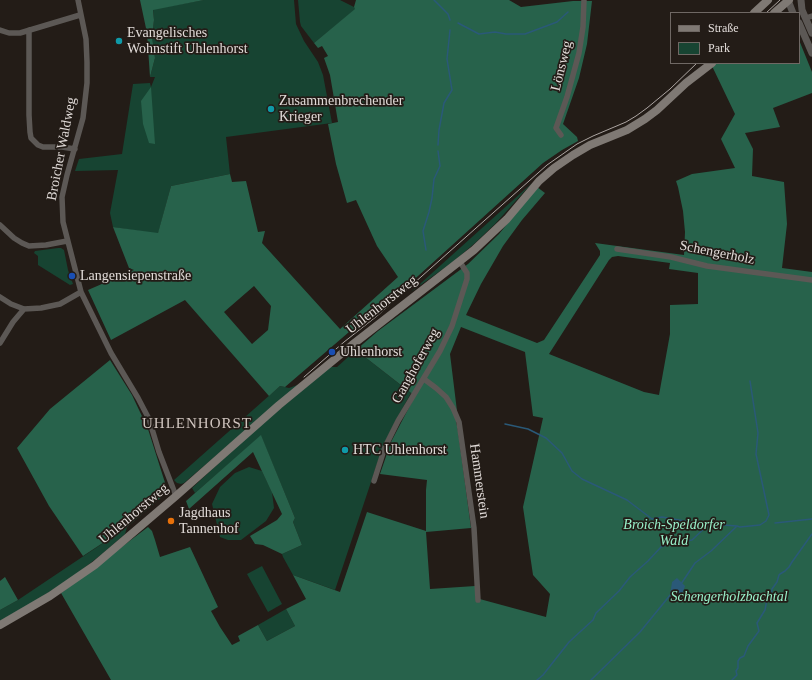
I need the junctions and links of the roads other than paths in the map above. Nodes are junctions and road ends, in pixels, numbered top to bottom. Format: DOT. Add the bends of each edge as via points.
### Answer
graph roads {
  1 [pos="78,0"];
  2 [pos="584,0"];
  3 [pos="768,0"];
  4 [pos="788,0"];
  5 [pos="801,0"];
  6 [pos="802,10"];
  7 [pos="776,11"];
  8 [pos="755,12"];
  9 [pos="793,12"];
  10 [pos="80,15"];
  11 [pos="809,17"];
  12 [pos="800,25"];
  13 [pos="0,30"];
  14 [pos="29,30"];
  15 [pos="812,33"];
  16 [pos="812,53"];
  17 [pos="702,64"];
  18 [pos="711,64"];
  19 [pos="686,83"];
  20 [pos="560,135"];
  21 [pos="75,149"];
  22 [pos="0,225"];
  23 [pos="67,242"];
  24 [pos="617,249"];
  25 [pos="460,262"];
  26 [pos="812,280"];
  27 [pos="81,292"];
  28 [pos="0,297"];
  29 [pos="24,309"];
  30 [pos="0,343"];
  31 [pos="424,379"];
  32 [pos="374,481"];
  33 [pos="176,496"];
  34 [pos="478,600"];
  35 [pos="0,625"];
  1 -- 10 [label="street, Broicher Waldweg"];
  2 -- 20 [label="street, Lönsweg" via="579,53 556,128"];
  3 -- 8 [label="main road"];
  4 -- 6 [label="street"];
  4 -- 7 [label="main road"];
  4 -- 9 [label="street"];
  5 -- 6 [label="street"];
  6 -- 11 [label="street"];
  10 -- 14 [label="street"];
  10 -- 21 [label="street, Broicher Waldweg" via="86,39 87,83 83,118"];
  11 -- 15 [label="street"];
  12 -- 16 [label="street"];
  13 -- 14 [label="street" via="9,33"];
  14 -- 21 [label="street" via="31,138 43,147"];
  17 -- 19 [label="main road, Uhlenhorstweg"];
  18 -- 19 [label="main road, Uhlenhorstweg"];
  19 -- 25 [label="main road, Uhlenhorstweg" via="657,110 637,124 590,145 554,168 539,181 495,231"];
  21 -- 23 [label="street, Broicher Waldweg" via="62,197"];
  22 -- 23 [label="street" via="14,238 30,246"];
  23 -- 27 [label="street, Broicher Waldweg"];
  24 -- 26 [label="street, Schengerholz" via="671,257 707,266"];
  25 -- 31 [label="street, Ganghoferweg" via="467,273 467,279 446,340"];
  25 -- 33 [label="main road, Uhlenhorstweg" via="352,344"];
  27 -- 29 [label="street" via="60,304"];
  27 -- 33 [label="street, Broicher Waldweg" via="111,353 149,419"];
  28 -- 29 [label="street"];
  29 -- 30 [label="street"];
  31 -- 32 [label="street, Ganghoferweg" via="385,447"];
  31 -- 34 [label="street, Hammerstein" via="446,397 459,422 474,528"];
  33 -- 35 [label="main road, Uhlenhorstweg" via="95,565 50,596"];
}
